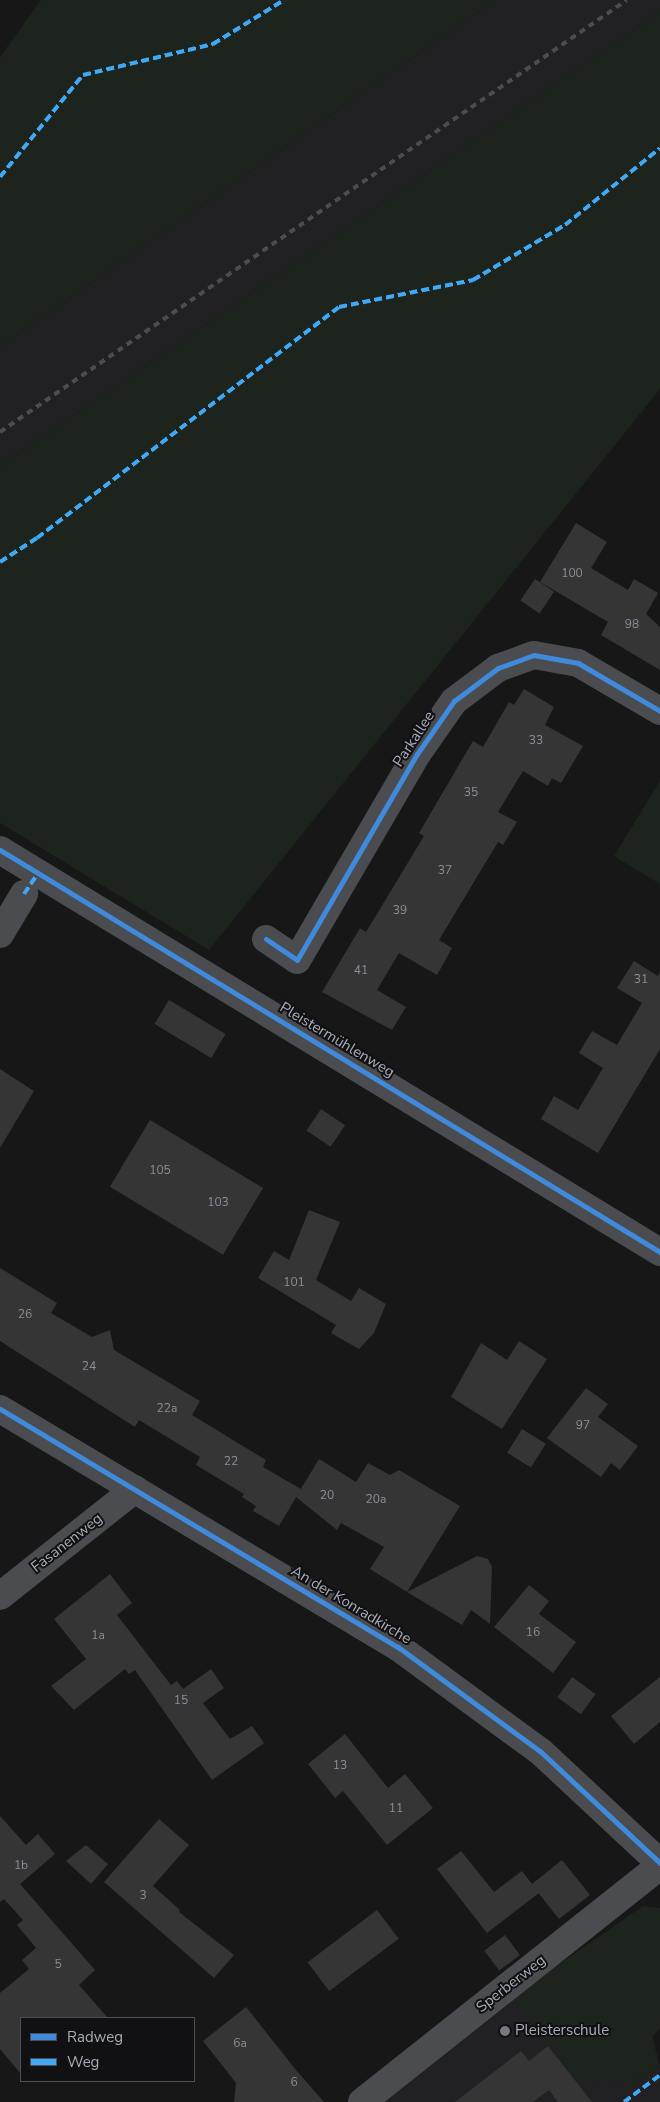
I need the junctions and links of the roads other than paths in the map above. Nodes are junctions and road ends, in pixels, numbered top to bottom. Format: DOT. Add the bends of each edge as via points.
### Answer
graph roads {
  1 [pos="660,712"];
  2 [pos="0,850"];
  3 [pos="24,894"];
  4 [pos="0,934"];
  5 [pos="266,939"];
  6 [pos="660,1252"];
  7 [pos="0,1408"];
  8 [pos="135,1489"];
  9 [pos="0,1596"];
  10 [pos="660,1864"];
  11 [pos="362,2102"];
  1 -- 5 [label="street, Parkallee" via="578,663 534,655 498,668 454,701 417,754 297,960"];
  2 -- 6 [label="street, Pleistermühlenweg"];
  3 -- 4 [label="street"];
  7 -- 8 [label="street, An der Konradkirche"];
  8 -- 9 [label="street, Fasanenweg"];
  8 -- 10 [label="street, An der Konradkirche" via="398,1647 542,1752"];
  10 -- 11 [label="street, Sperberweg"];
}
